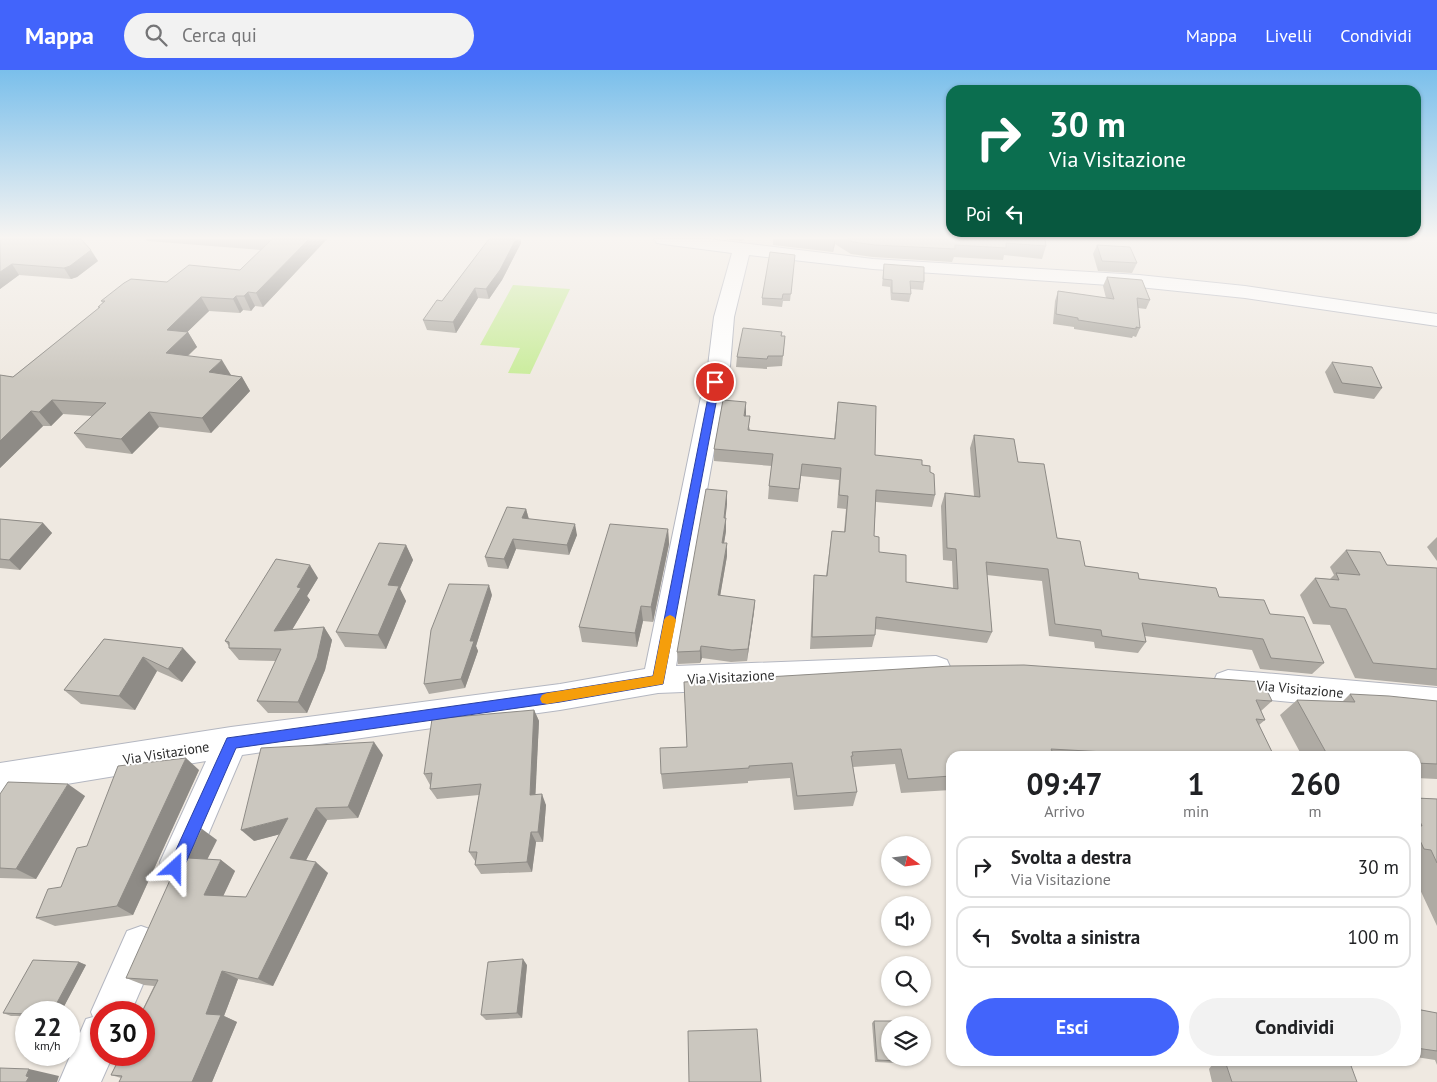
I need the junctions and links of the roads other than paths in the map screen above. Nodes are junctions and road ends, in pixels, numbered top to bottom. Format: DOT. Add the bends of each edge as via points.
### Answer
graph roads {
  1 [pos="732,286"];
  2 [pos="1189,286"];
  3 [pos="1437,320"];
  4 [pos="964,668"];
  5 [pos="658,680"];
  6 [pos="1197,680"];
  7 [pos="1437,702"];
  8 [pos="232,742"];
  9 [pos="0,779"];
  10 [pos="116,1001"];
  11 [pos="90,1059"];
  12 [pos="80,1082"];
  1 -- 5 [label="street"];
  2 -- 3 [label="street"];
  4 -- 5 [label="street, Via Visitazione"];
  5 -- 8 [label="street, Via Visitazione" via="560,697"];
  6 -- 7 [label="street, Via Visitazione"];
  8 -- 9 [label="street, Via Visitazione"];
  8 -- 10 [label="street"];
  11 -- 12 [label="street"];
}
